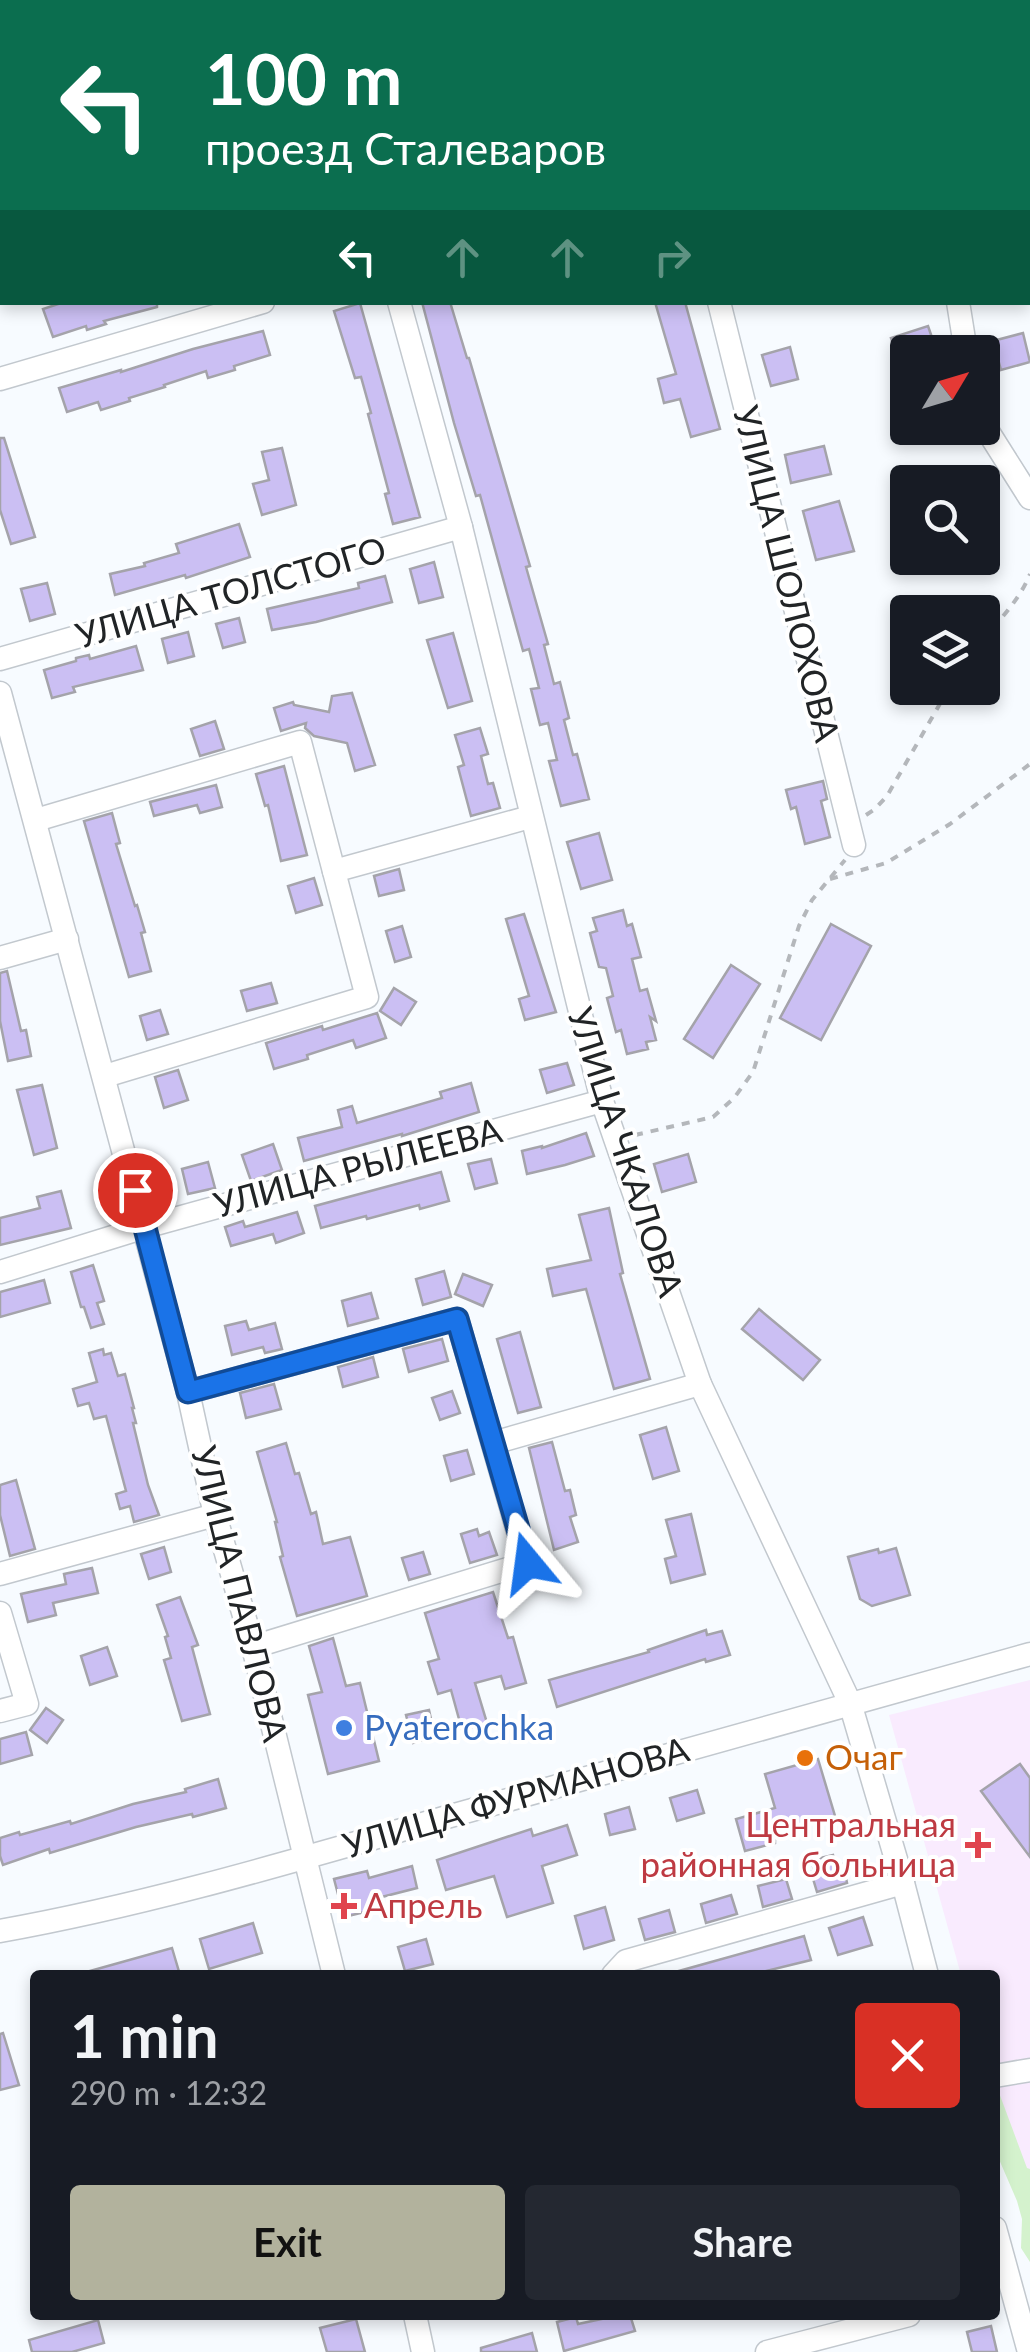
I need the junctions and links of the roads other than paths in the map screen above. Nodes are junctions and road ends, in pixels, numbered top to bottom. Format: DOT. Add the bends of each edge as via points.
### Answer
graph roads {
  1 [pos="253,305"];
  2 [pos="400,305"];
  3 [pos="720,305"];
  4 [pos="958,305"];
  5 [pos="963,335"];
  6 [pos="0,379"];
  7 [pos="997,445"];
  8 [pos="1030,498"];
  9 [pos="461,528"];
  10 [pos="0,659"];
  11 [pos="0,693"];
  12 [pos="530,816"];
  13 [pos="36,820"];
  14 [pos="851,835"];
  15 [pos="334,872"];
  16 [pos="67,939"];
  17 [pos="0,958"];
  18 [pos="104,1076"];
  19 [pos="602,1101"];
  20 [pos="145,1227"];
  21 [pos="0,1272"];
  22 [pos="700,1384"];
  23 [pos="188,1392"];
  24 [pos="492,1443"];
  25 [pos="215,1515"];
  26 [pos="0,1574"];
  27 [pos="0,1613"];
  28 [pos="254,1647"];
  29 [pos="1030,1654"];
  30 [pos="850,1703"];
  31 [pos="0,1711"];
  32 [pos="305,1858"];
  33 [pos="903,1883"];
  34 [pos="0,1930"];
  35 [pos="333,1970"];
  36 [pos="618,1970"];
  37 [pos="926,1970"];
  38 [pos="1030,2070"];
  39 [pos="1000,2075"];
  40 [pos="1003,2291"];
  41 [pos="416,2320"];
  42 [pos="891,2320"];
  43 [pos="423,2352"];
  44 [pos="767,2352"];
  45 [pos="1029,2352"];
  1 -- 6 [label="street"];
  2 -- 9 [label="street, УЛИЦА ЧКАЛОВА"];
  3 -- 14 [label="street, УЛИЦА ШОЛОХОВА"];
  4 -- 5 [label="street"];
  7 -- 8 [label="street"];
  9 -- 10 [label="street, УЛИЦА ТОЛСТОГО"];
  9 -- 12 [label="street, УЛИЦА ЧКАЛОВА"];
  11 -- 13 [label="street, УЛИЦА ПАВЛОВА"];
  12 -- 15 [label="street"];
  12 -- 19 [label="street, УЛИЦА ЧКАЛОВА"];
  13 -- 15 [label="street" via="300,742"];
  13 -- 16 [label="street, УЛИЦА ПАВЛОВА"];
  15 -- 18 [label="street" via="367,997"];
  16 -- 17 [label="street"];
  16 -- 18 [label="street, УЛИЦА ПАВЛОВА"];
  18 -- 20 [label="street, УЛИЦА ПАВЛОВА"];
  19 -- 20 [label="street, УЛИЦА РЫЛЕЕВА"];
  19 -- 22 [label="street, УЛИЦА ЧКАЛОВА"];
  20 -- 21 [label="street, УЛИЦА РЫЛЕЕВА"];
  20 -- 23 [label="street, УЛИЦА ПАВЛОВА"];
  22 -- 24 [label="street"];
  22 -- 30 [label="street, УЛИЦА ЧКАЛОВА"];
  23 -- 24 [label="street" via="457,1319"];
  23 -- 25 [label="street, УЛИЦА ПАВЛОВА"];
  24 -- 28 [label="street" via="528,1563"];
  25 -- 26 [label="street"];
  25 -- 28 [label="street, УЛИЦА ПАВЛОВА"];
  27 -- 31 [label="street" via="27,1704"];
  28 -- 32 [label="street, УЛИЦА ПАВЛОВА"];
  29 -- 30 [label="street, УЛИЦА ФУРМАНОВА"];
  30 -- 32 [label="street, УЛИЦА ФУРМАНОВА"];
  30 -- 33 [label="street, УЛИЦА ЧКАЛОВА"];
  32 -- 34 [label="street, УЛИЦА ФУРМАНОВА"];
  32 -- 35 [label="street, УЛИЦА ПАВЛОВА"];
  33 -- 36 [label="street" via="626,1961"];
  33 -- 37 [label="street, УЛИЦА ЧКАЛОВА"];
  38 -- 39 [label="street"];
  40 -- 45 [label="street"];
  41 -- 43 [label="street"];
  42 -- 44 [label="street"];
}
